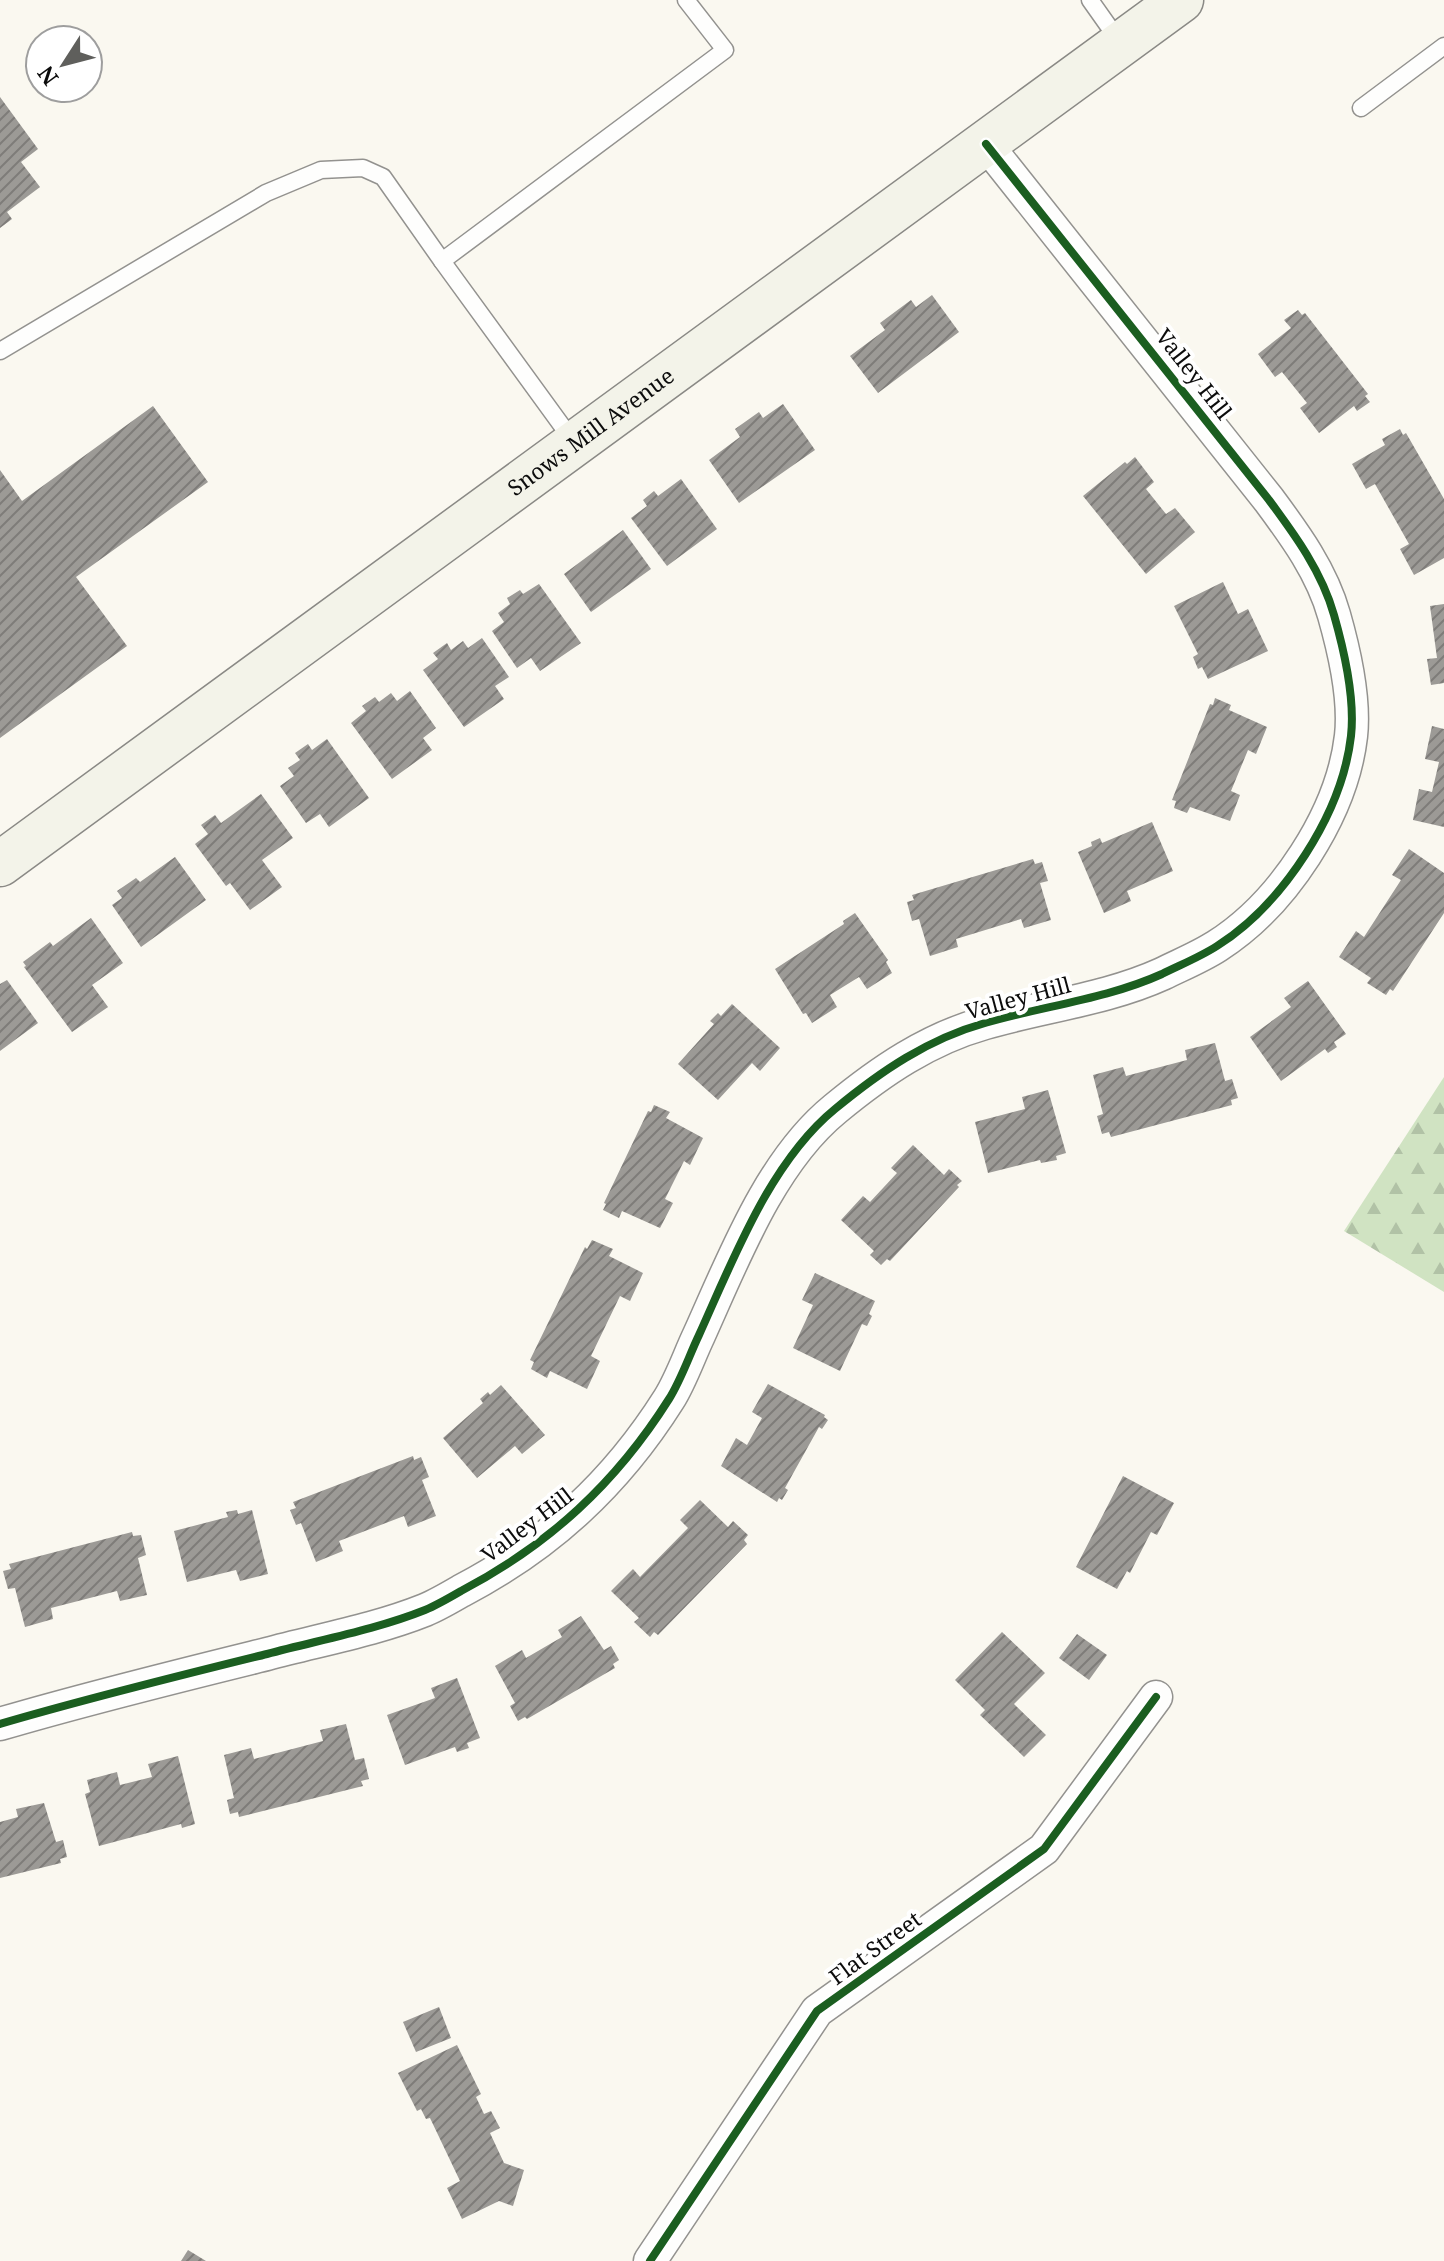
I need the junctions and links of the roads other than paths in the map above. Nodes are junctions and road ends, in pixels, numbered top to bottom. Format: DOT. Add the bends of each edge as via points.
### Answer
graph roads {
  1 [pos="686,0"];
  2 [pos="1090,0"];
  3 [pos="1181,0"];
  4 [pos="1121,44"];
  5 [pos="1444,46"];
  6 [pos="1361,108"];
  7 [pos="986,144"];
  8 [pos="442,261"];
  9 [pos="0,351"];
  10 [pos="575,444"];
  11 [pos="0,864"];
  12 [pos="1156,1697"];
  13 [pos="0,1724"];
  14 [pos="650,2261"];
  1 -- 8 [label="lane" via="725,50"];
  2 -- 4 [label="lane"];
  3 -- 4 [label="main road, Snows Mill Avenue"];
  4 -- 7 [label="main road, Snows Mill Avenue"];
  5 -- 6 [label="lane"];
  7 -- 10 [label="main road, Snows Mill Avenue"];
  7 -- 13 [label="street, Valley Hill" via="1303,545 1333,611 1348,678 1351,735 1335,801 1301,863 1254,917 1218,946 1156,977 980,1024 917,1050 829,1114 757,1209 673,1393 636,1448 576,1514 505,1569 426,1610"];
  8 -- 9 [label="lane" via="383,177 363,168 321,170 266,193"];
  8 -- 10 [label="lane"];
  10 -- 11 [label="main road, Snows Mill Avenue"];
  12 -- 14 [label="street, Flat Street" via="1044,1849 817,2011"];
}
